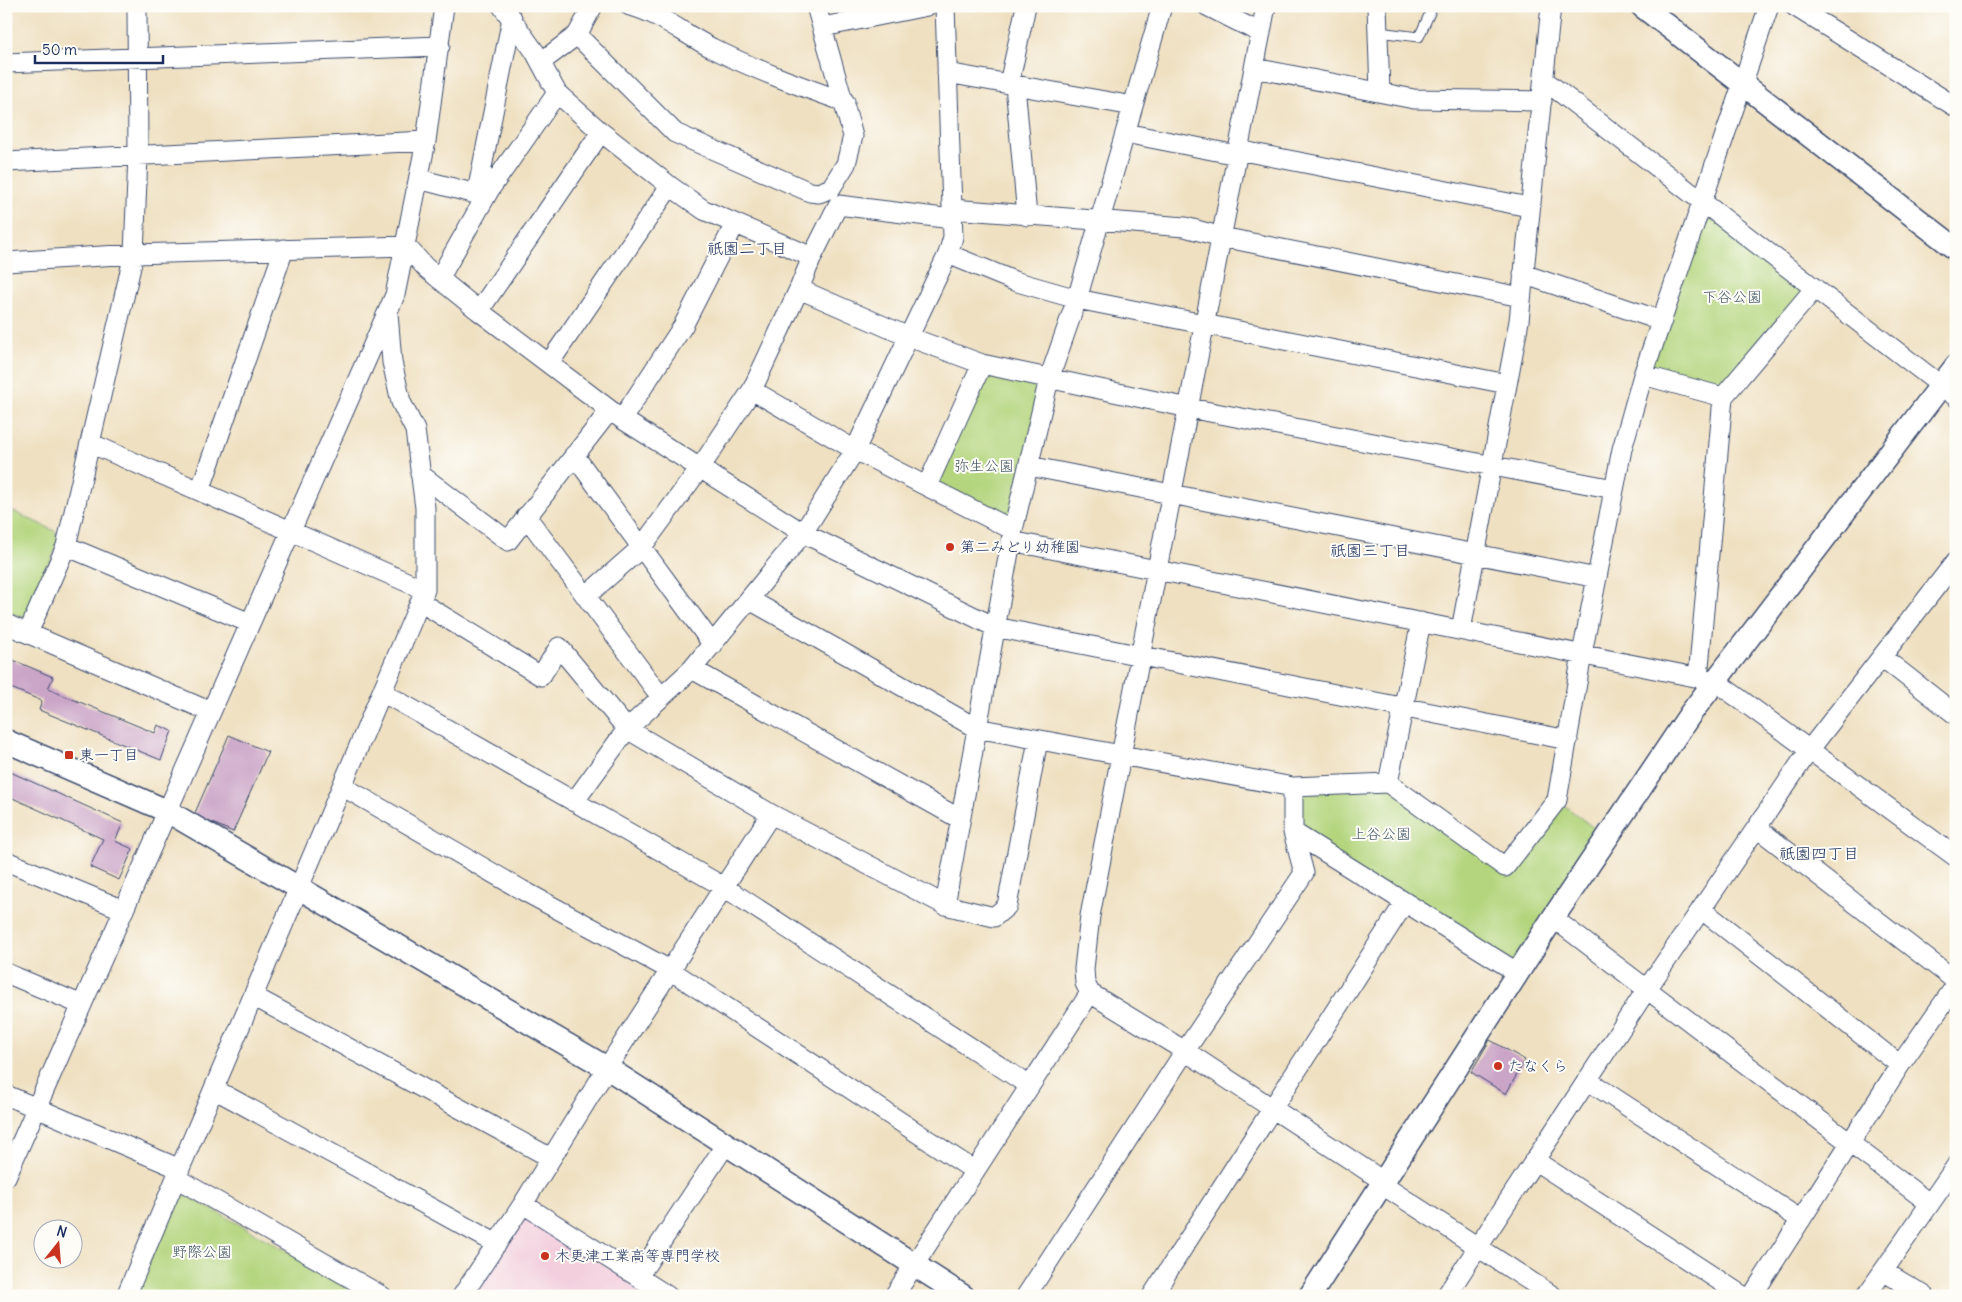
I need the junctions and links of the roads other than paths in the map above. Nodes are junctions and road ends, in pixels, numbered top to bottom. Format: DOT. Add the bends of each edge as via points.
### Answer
graph roads {
  1 [pos="137,6"];
  2 [pos="444,6"];
  3 [pos="593,6"];
  4 [pos="630,6"];
  5 [pos="816,6"];
  6 [pos="927,6"];
  7 [pos="946,6"];
  8 [pos="1026,6"];
  9 [pos="1162,6"];
  10 [pos="1207,6"];
  11 [pos="1266,6"];
  12 [pos="1377,6"];
  13 [pos="1432,6"];
  14 [pos="1551,6"];
  15 [pos="1642,6"];
  16 [pos="1769,6"];
  17 [pos="1794,6"];
  18 [pos="507,12"];
  19 [pos="823,27"];
  20 [pos="1378,32"];
  21 [pos="1261,33"];
  22 [pos="577,35"];
  23 [pos="440,46"];
  24 [pos="137,58"];
  25 [pos="540,62"];
  26 [pos="6,63"];
  27 [pos="1254,68"];
  28 [pos="948,73"];
  29 [pos="1544,80"];
  30 [pos="1012,84"];
  31 [pos="1742,84"];
  32 [pos="1380,92"];
  33 [pos="558,93"];
  34 [pos="1542,100"];
  35 [pos="845,102"];
  36 [pos="1133,106"];
  37 [pos="1956,107"];
  38 [pos="601,132"];
  39 [pos="1125,133"];
  40 [pos="426,140"];
  41 [pos="1238,153"];
  42 [pos="138,155"];
  43 [pos="6,162"];
  44 [pos="419,178"];
  45 [pos="670,186"];
  46 [pos="484,190"];
  47 [pos="1703,202"];
  48 [pos="1529,206"];
  49 [pos="952,214"];
  50 [pos="1027,216"];
  51 [pos="1100,219"];
  52 [pos="736,224"];
  53 [pos="1222,237"];
  54 [pos="406,246"];
  55 [pos="1956,249"];
  56 [pos="284,250"];
  57 [pos="134,254"];
  58 [pos="948,254"];
  59 [pos="812,257"];
  60 [pos="6,262"];
  61 [pos="1523,274"];
  62 [pos="439,279"];
  63 [pos="1815,288"];
  64 [pos="799,289"];
  65 [pos="1521,297"];
  66 [pos="1077,299"];
  67 [pos="388,310"];
  68 [pos="479,311"];
  69 [pos="1662,321"];
  70 [pos="1205,324"];
  71 [pos="909,337"];
  72 [pos="550,362"];
  73 [pos="982,364"];
  74 [pos="1956,366"];
  75 [pos="1643,375"];
  76 [pos="1049,380"];
  77 [pos="1507,384"];
  78 [pos="752,390"];
  79 [pos="1948,391"];
  80 [pos="1724,397"];
  81 [pos="1189,408"];
  82 [pos="616,414"];
  83 [pos="90,443"];
  84 [pos="855,450"];
  85 [pos="574,455"];
  86 [pos="1029,466"];
  87 [pos="1492,466"];
  88 [pos="700,468"];
  89 [pos="420,474"];
  90 [pos="927,486"];
  91 [pos="1614,489"];
  92 [pos="200,491"];
  93 [pos="1172,494"];
  94 [pos="526,516"];
  95 [pos="291,530"];
  96 [pos="803,533"];
  97 [pos="1012,535"];
  98 [pos="66,546"];
  99 [pos="641,548"];
  100 [pos="1475,554"];
  101 [pos="1955,565"];
  102 [pos="1158,570"];
  103 [pos="1597,578"];
  104 [pos="422,596"];
  105 [pos="586,596"];
  106 [pos="750,600"];
  107 [pos="1421,622"];
  108 [pos="250,623"];
  109 [pos="6,624"];
  110 [pos="995,627"];
  111 [pos="1461,630"];
  112 [pos="28,633"];
  113 [pos="712,645"];
  114 [pos="1582,654"];
  115 [pos="1141,656"];
  116 [pos="1882,657"];
  117 [pos="692,669"];
  118 [pos="1706,679"];
  119 [pos="382,692"];
  120 [pos="661,698"];
  121 [pos="1404,708"];
  122 [pos="211,712"];
  123 [pos="1956,715"];
  124 [pos="976,728"];
  125 [pos="626,729"];
  126 [pos="1038,740"];
  127 [pos="1568,740"];
  128 [pos="6,741"];
  129 [pos="1810,749"];
  130 [pos="1122,756"];
  131 [pos="1388,784"];
  132 [pos="342,786"];
  133 [pos="1293,787"];
  134 [pos="574,802"];
  135 [pos="167,811"];
  136 [pos="771,814"];
  137 [pos="960,819"];
  138 [pos="1757,828"];
  139 [pos="1294,832"];
  140 [pos="1321,849"];
  141 [pos="1956,857"];
  142 [pos="6,860"];
  143 [pos="1304,873"];
  144 [pos="724,886"];
  145 [pos="299,888"];
  146 [pos="1405,902"];
  147 [pos="945,905"];
  148 [pos="1702,909"];
  149 [pos="124,910"];
  150 [pos="1553,918"];
  151 [pos="670,970"];
  152 [pos="6,973"];
  153 [pos="1518,973"];
  154 [pos="1956,983"];
  155 [pos="1647,989"];
  156 [pos="1090,993"];
  157 [pos="253,996"];
  158 [pos="82,1005"];
  159 [pos="1184,1051"];
  160 [pos="1900,1065"];
  161 [pos="607,1068"];
  162 [pos="1587,1080"];
  163 [pos="1030,1086"];
  164 [pos="214,1089"];
  165 [pos="6,1095"];
  166 [pos="37,1108"];
  167 [pos="1273,1108"];
  168 [pos="1850,1143"];
  169 [pos="726,1144"];
  170 [pos="551,1158"];
  171 [pos="1534,1160"];
  172 [pos="1956,1166"];
  173 [pos="975,1171"];
  174 [pos="178,1174"];
  175 [pos="6,1178"];
  176 [pos="1382,1183"];
  177 [pos="1930,1203"];
  178 [pos="523,1204"];
  179 [pos="1801,1220"];
  180 [pos="497,1244"];
  181 [pos="1477,1246"];
  182 [pos="914,1265"];
  183 [pos="1883,1271"];
  184 [pos="638,1277"];
  185 [pos="126,1296"];
  186 [pos="382,1296"];
  187 [pos="462,1296"];
  188 [pos="668,1296"];
  189 [pos="894,1296"];
  190 [pos="963,1296"];
  191 [pos="1026,1296"];
  192 [pos="1152,1296"];
  193 [pos="1310,1296"];
  194 [pos="1446,1296"];
  195 [pos="1554,1296"];
  196 [pos="1742,1296"];
  197 [pos="1752,1296"];
  198 [pos="1866,1296"];
  199 [pos="1925,1296"];
  1 -- 24 [label="street"];
  2 -- 23 [label="street"];
  3 -- 22 [label="street"];
  4 -- 35 [label="street" via="660,18 711,48 776,77"];
  5 -- 19 [label="street"];
  6 -- 19 [label="street"];
  7 -- 28 [label="street"];
  8 -- 30 [label="street"];
  9 -- 36 [label="street"];
  10 -- 21 [label="street"];
  11 -- 21 [label="street"];
  12 -- 20 [label="street"];
  13 -- 20 [label="lane" via="1419,37"];
  14 -- 29 [label="street"];
  15 -- 31 [label="street"];
  16 -- 31 [label="street"];
  17 -- 37 [label="street"];
  18 -- 25 [label="street"];
  18 -- 46 [label="street"];
  19 -- 35 [label="street"];
  20 -- 32 [label="street"];
  21 -- 27 [label="street"];
  22 -- 25 [label="street"];
  22 -- 35 [label="street" via="675,133 810,192 819,193 831,188 846,164 853,136"];
  23 -- 24 [label="street"];
  23 -- 40 [label="street"];
  24 -- 26 [label="street"];
  24 -- 42 [label="street"];
  25 -- 33 [label="street"];
  27 -- 32 [label="street"];
  27 -- 41 [label="street"];
  28 -- 30 [label="street"];
  28 -- 49 [label="street"];
  29 -- 34 [label="street"];
  29 -- 47 [label="street"];
  30 -- 36 [label="street"];
  30 -- 50 [label="street"];
  31 -- 47 [label="street"];
  31 -- 55 [label="street"];
  32 -- 34 [label="street" via="1414,99 1452,101"];
  33 -- 38 [label="street"];
  33 -- 46 [label="street"];
  34 -- 48 [label="street"];
  36 -- 39 [label="street"];
  38 -- 45 [label="street"];
  38 -- 68 [label="street"];
  39 -- 41 [label="street"];
  39 -- 51 [label="street"];
  40 -- 42 [label="street"];
  40 -- 44 [label="street"];
  41 -- 48 [label="street"];
  41 -- 53 [label="street"];
  42 -- 43 [label="street"];
  42 -- 57 [label="street"];
  44 -- 46 [label="street" via="454,189"];
  44 -- 54 [label="street"];
  45 -- 52 [label="street" via="704,210"];
  45 -- 72 [label="street"];
  46 -- 62 [label="street"];
  47 -- 63 [label="street"];
  47 -- 69 [label="street"];
  48 -- 61 [label="street"];
  49 -- 50 [label="street"];
  49 -- 58 [label="street"];
  49 -- 59 [label="street" via="838,205"];
  50 -- 51 [label="street"];
  51 -- 53 [label="street" via="1185,227"];
  51 -- 66 [label="street"];
  52 -- 59 [label="street"];
  52 -- 82 [label="street" via="684,326"];
  53 -- 65 [label="street"];
  53 -- 70 [label="street"];
  54 -- 56 [label="street"];
  54 -- 62 [label="street"];
  54 -- 67 [label="street" via="395,295"];
  56 -- 57 [label="street"];
  56 -- 92 [label="street"];
  57 -- 60 [label="street"];
  57 -- 83 [label="street"];
  58 -- 66 [label="street" via="1014,281"];
  58 -- 71 [label="street"];
  59 -- 64 [label="street"];
  61 -- 65 [label="street"];
  61 -- 69 [label="street"];
  62 -- 68 [label="street"];
  63 -- 79 [label="street"];
  63 -- 80 [label="street"];
  64 -- 71 [label="street"];
  64 -- 78 [label="street"];
  65 -- 77 [label="street"];
  66 -- 70 [label="street"];
  66 -- 76 [label="street"];
  67 -- 89 [label="street" via="392,362 400,402 415,430"];
  67 -- 95 [label="street"];
  68 -- 72 [label="street"];
  69 -- 75 [label="street"];
  70 -- 77 [label="street"];
  70 -- 81 [label="street"];
  71 -- 73 [label="street"];
  71 -- 84 [label="street"];
  72 -- 82 [label="street"];
  73 -- 76 [label="street"];
  73 -- 90 [label="street"];
  74 -- 79 [label="street"];
  75 -- 80 [label="street"];
  75 -- 91 [label="street"];
  76 -- 81 [label="street"];
  76 -- 86 [label="street"];
  77 -- 87 [label="street"];
  78 -- 84 [label="street"];
  78 -- 88 [label="street"];
  79 -- 118 [label="street"];
  80 -- 118 [label="street"];
  81 -- 87 [label="street"];
  81 -- 93 [label="street"];
  82 -- 85 [label="street"];
  82 -- 88 [label="street"];
  83 -- 92 [label="street"];
  83 -- 98 [label="street"];
  84 -- 90 [label="street"];
  84 -- 96 [label="street"];
  85 -- 94 [label="street"];
  85 -- 99 [label="street"];
  86 -- 93 [label="street"];
  86 -- 97 [label="street"];
  87 -- 91 [label="street"];
  87 -- 100 [label="street"];
  88 -- 96 [label="street"];
  88 -- 99 [label="street"];
  89 -- 94 [label="street" via="508,541"];
  89 -- 104 [label="street" via="424,508"];
  90 -- 97 [label="street"];
  91 -- 103 [label="street"];
  92 -- 95 [label="street"];
  93 -- 100 [label="street"];
  93 -- 102 [label="street"];
  94 -- 105 [label="street"];
  95 -- 104 [label="street"];
  95 -- 108 [label="street"];
  96 -- 106 [label="street"];
  96 -- 110 [label="street"];
  97 -- 102 [label="street"];
  97 -- 110 [label="street"];
  98 -- 108 [label="street"];
  98 -- 112 [label="street"];
  99 -- 105 [label="street"];
  99 -- 113 [label="street"];
  100 -- 103 [label="street"];
  100 -- 111 [label="street"];
  101 -- 116 [label="street"];
  102 -- 107 [label="street"];
  102 -- 115 [label="street"];
  103 -- 114 [label="street"];
  104 -- 119 [label="street"];
  104 -- 125 [label="street" via="541,676 559,647"];
  105 -- 120 [label="street"];
  106 -- 113 [label="street"];
  106 -- 124 [label="street"];
  107 -- 111 [label="street"];
  107 -- 121 [label="street"];
  108 -- 122 [label="street"];
  109 -- 112 [label="street"];
  110 -- 115 [label="street"];
  110 -- 124 [label="street"];
  111 -- 114 [label="street"];
  112 -- 122 [label="street"];
  113 -- 117 [label="street"];
  114 -- 118 [label="street"];
  114 -- 127 [label="street"];
  115 -- 121 [label="street"];
  115 -- 130 [label="street"];
  116 -- 123 [label="street"];
  116 -- 129 [label="street"];
  117 -- 120 [label="street"];
  117 -- 137 [label="street"];
  118 -- 129 [label="street"];
  118 -- 150 [label="street" via="1691,712"];
  119 -- 132 [label="street"];
  119 -- 134 [label="street"];
  120 -- 125 [label="street"];
  121 -- 127 [label="street"];
  121 -- 131 [label="street"];
  122 -- 135 [label="street"];
  124 -- 126 [label="street"];
  124 -- 137 [label="street"];
  125 -- 134 [label="street"];
  125 -- 136 [label="street"];
  126 -- 130 [label="street"];
  126 -- 147 [label="street" via="1007,906 994,917"];
  127 -- 131 [label="street" via="1558,800 1505,868"];
  128 -- 135 [label="street"];
  129 -- 138 [label="street"];
  129 -- 141 [label="street"];
  130 -- 133 [label="street"];
  130 -- 156 [label="street" via="1090,916 1084,969"];
  131 -- 133 [label="street"];
  132 -- 145 [label="street"];
  132 -- 151 [label="street" via="522,890"];
  133 -- 139 [label="street"];
  134 -- 144 [label="street"];
  135 -- 145 [label="street"];
  135 -- 149 [label="street"];
  136 -- 144 [label="street"];
  136 -- 147 [label="street"];
  137 -- 147 [label="street"];
  138 -- 148 [label="street"];
  138 -- 154 [label="street"];
  139 -- 140 [label="street"];
  139 -- 143 [label="street"];
  140 -- 143 [label="street"];
  140 -- 146 [label="street"];
  142 -- 149 [label="street"];
  143 -- 159 [label="street"];
  144 -- 151 [label="street"];
  144 -- 163 [label="street"];
  145 -- 157 [label="street"];
  145 -- 161 [label="street"];
  146 -- 153 [label="street"];
  146 -- 167 [label="street"];
  148 -- 155 [label="street"];
  148 -- 160 [label="street"];
  149 -- 158 [label="street"];
  150 -- 153 [label="street"];
  150 -- 155 [label="street"];
  151 -- 161 [label="street"];
  151 -- 173 [label="street"];
  152 -- 158 [label="street"];
  153 -- 176 [label="street"];
  154 -- 160 [label="street"];
  155 -- 162 [label="street"];
  155 -- 168 [label="street"];
  156 -- 159 [label="street"];
  156 -- 163 [label="street"];
  157 -- 164 [label="street"];
  157 -- 170 [label="street"];
  158 -- 166 [label="street"];
  159 -- 167 [label="street"];
  159 -- 191 [label="street"];
  160 -- 168 [label="street"];
  161 -- 169 [label="street"];
  161 -- 170 [label="street"];
  162 -- 171 [label="street"];
  162 -- 179 [label="street"];
  163 -- 173 [label="street"];
  164 -- 174 [label="street"];
  164 -- 180 [label="street"];
  165 -- 166 [label="street"];
  166 -- 174 [label="street"];
  166 -- 175 [label="street"];
  167 -- 176 [label="street"];
  167 -- 192 [label="street"];
  168 -- 177 [label="street"];
  168 -- 179 [label="street"];
  169 -- 182 [label="street"];
  169 -- 184 [label="street"];
  170 -- 178 [label="street"];
  171 -- 181 [label="street"];
  171 -- 196 [label="street"];
  172 -- 177 [label="street"];
  173 -- 182 [label="street"];
  174 -- 185 [label="street"];
  174 -- 186 [label="street"];
  176 -- 181 [label="street"];
  176 -- 193 [label="street"];
  177 -- 183 [label="street"];
  178 -- 180 [label="street"];
  178 -- 184 [label="street"];
  179 -- 197 [label="street"];
  180 -- 187 [label="street"];
  181 -- 194 [label="street"];
  181 -- 195 [label="street"];
  182 -- 189 [label="street"];
  182 -- 190 [label="street"];
  183 -- 198 [label="street"];
  183 -- 199 [label="street"];
  184 -- 188 [label="street"];
}
